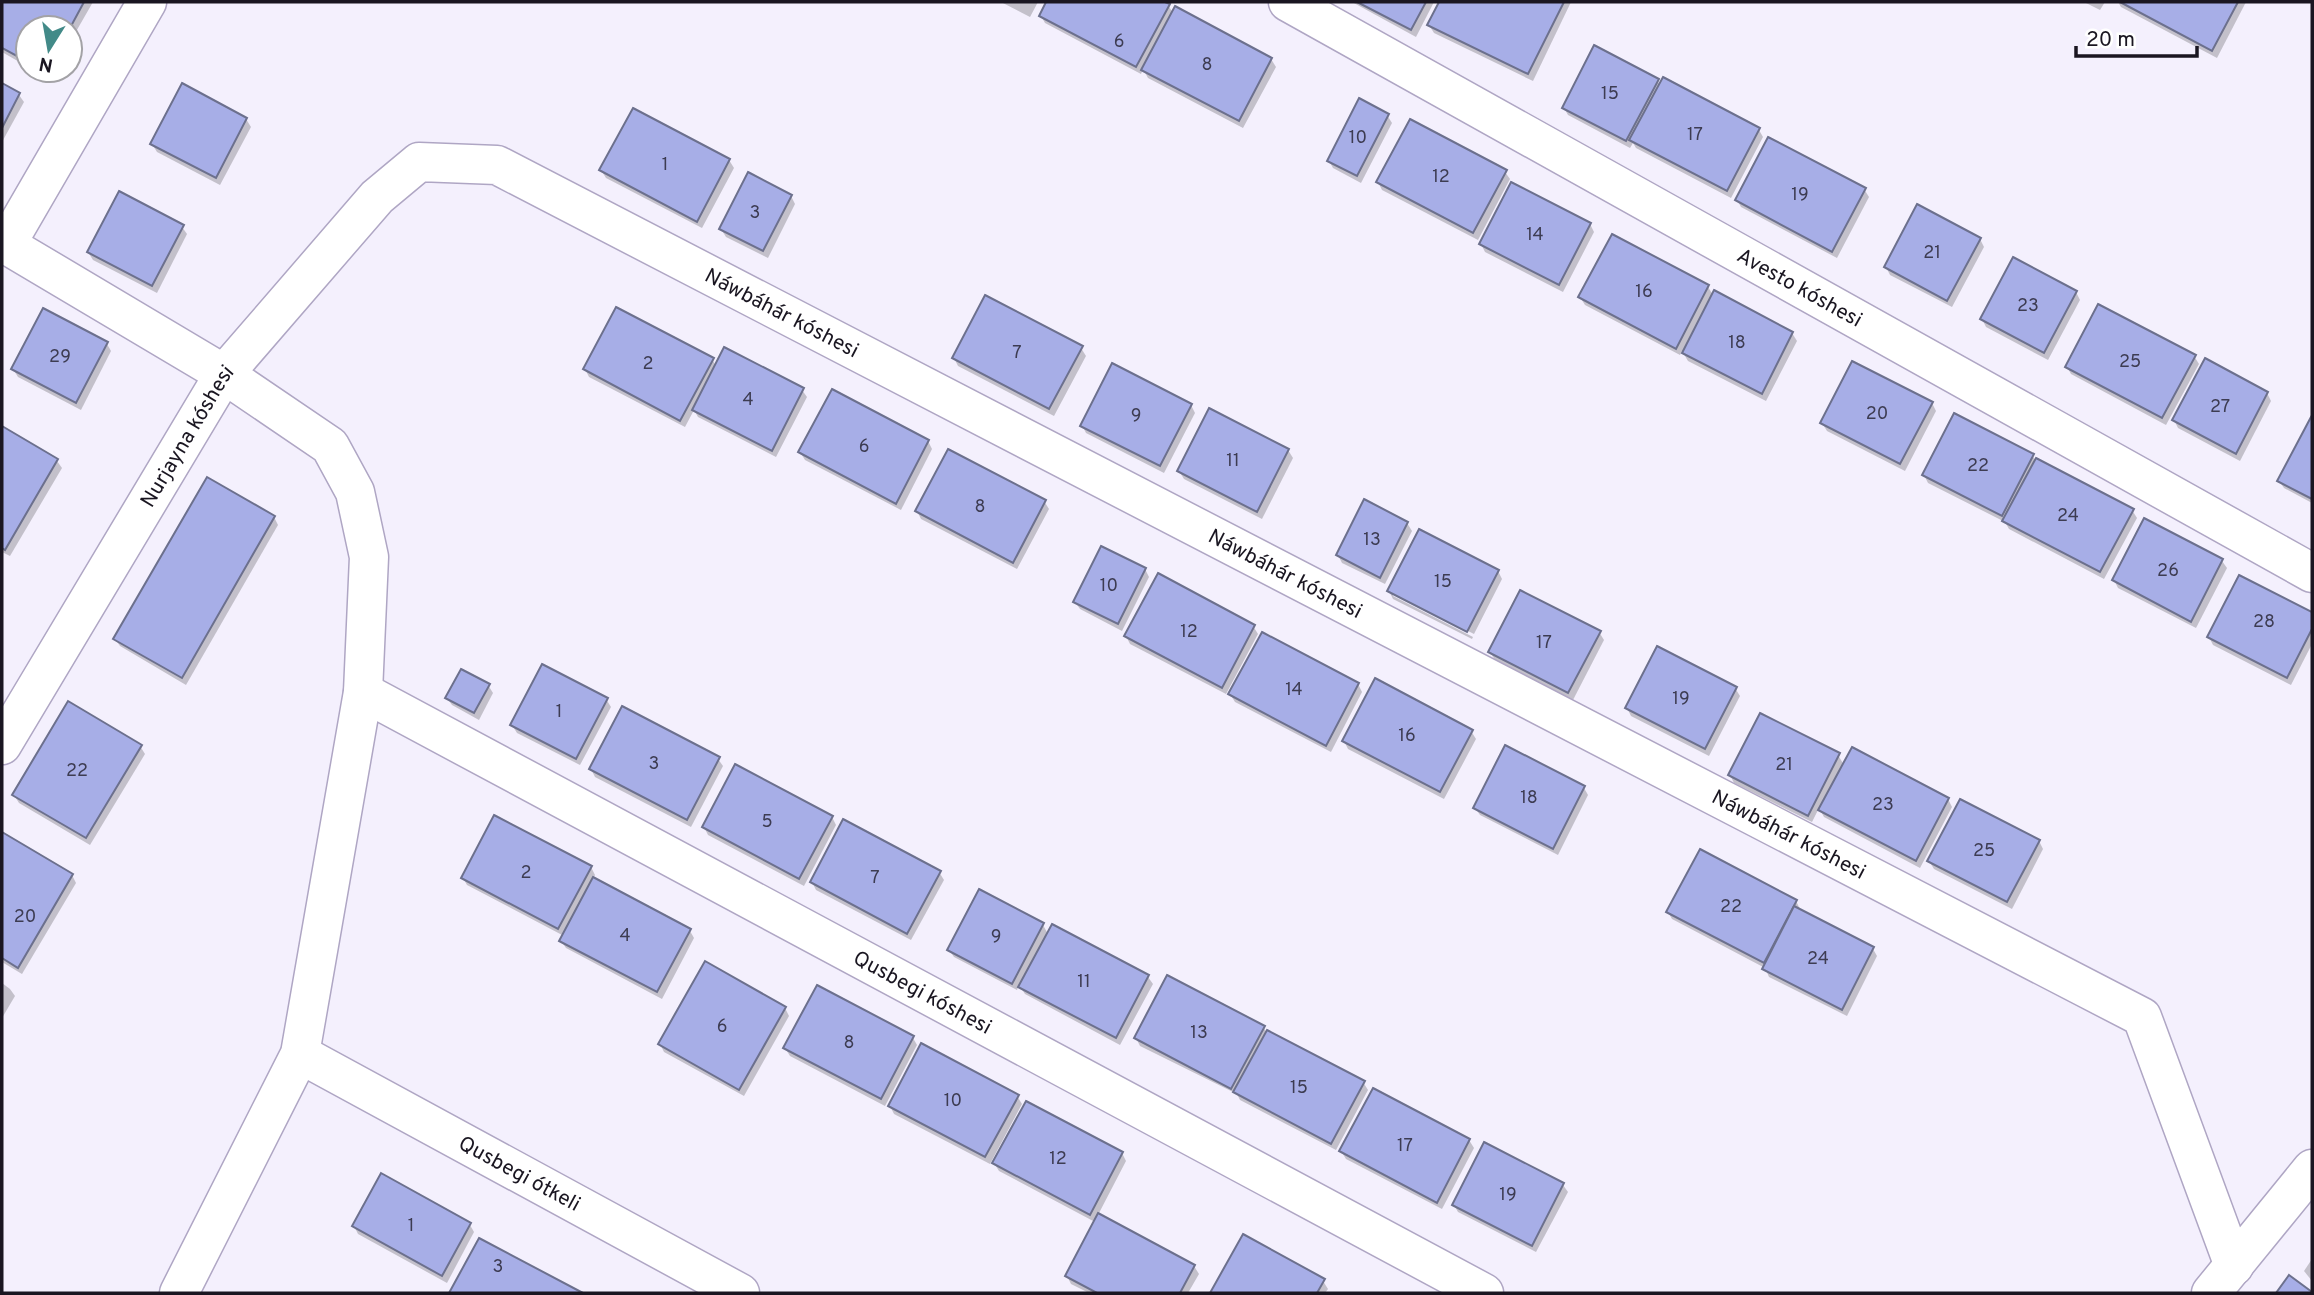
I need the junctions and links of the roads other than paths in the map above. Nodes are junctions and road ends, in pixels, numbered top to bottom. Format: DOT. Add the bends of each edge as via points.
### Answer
graph roads {
  1 [pos="147,2"];
  2 [pos="1288,2"];
  3 [pos="419,162"];
  4 [pos="4,244"];
  5 [pos="224,374"];
  6 [pos="2312,573"];
  7 [pos="363,692"];
  8 [pos="2,745"];
  9 [pos="300,1054"];
  10 [pos="2312,1169"];
  11 [pos="2223,1280"];
  12 [pos="179,1293"];
  13 [pos="740,1293"];
  14 [pos="1484,1293"];
  1 -- 4 [label="street"];
  2 -- 6 [label="street, Avesto kóshesi"];
  3 -- 5 [label="street, Nurjayna kóshesi" via="377,197"];
  3 -- 11 [label="street, Náwbáhár kóshesi" via="497,165 2141,1017"];
  4 -- 5 [label="street"];
  5 -- 7 [label="street" via="330,446 355,492 369,557"];
  5 -- 8 [label="street, Nurjayna kóshesi"];
  7 -- 9 [label="street"];
  7 -- 14 [label="street, Qusbegi kóshesi"];
  9 -- 12 [label="street"];
  9 -- 13 [label="street, Qusbegi ótkeli"];
  10 -- 11 [label="street"];
}
